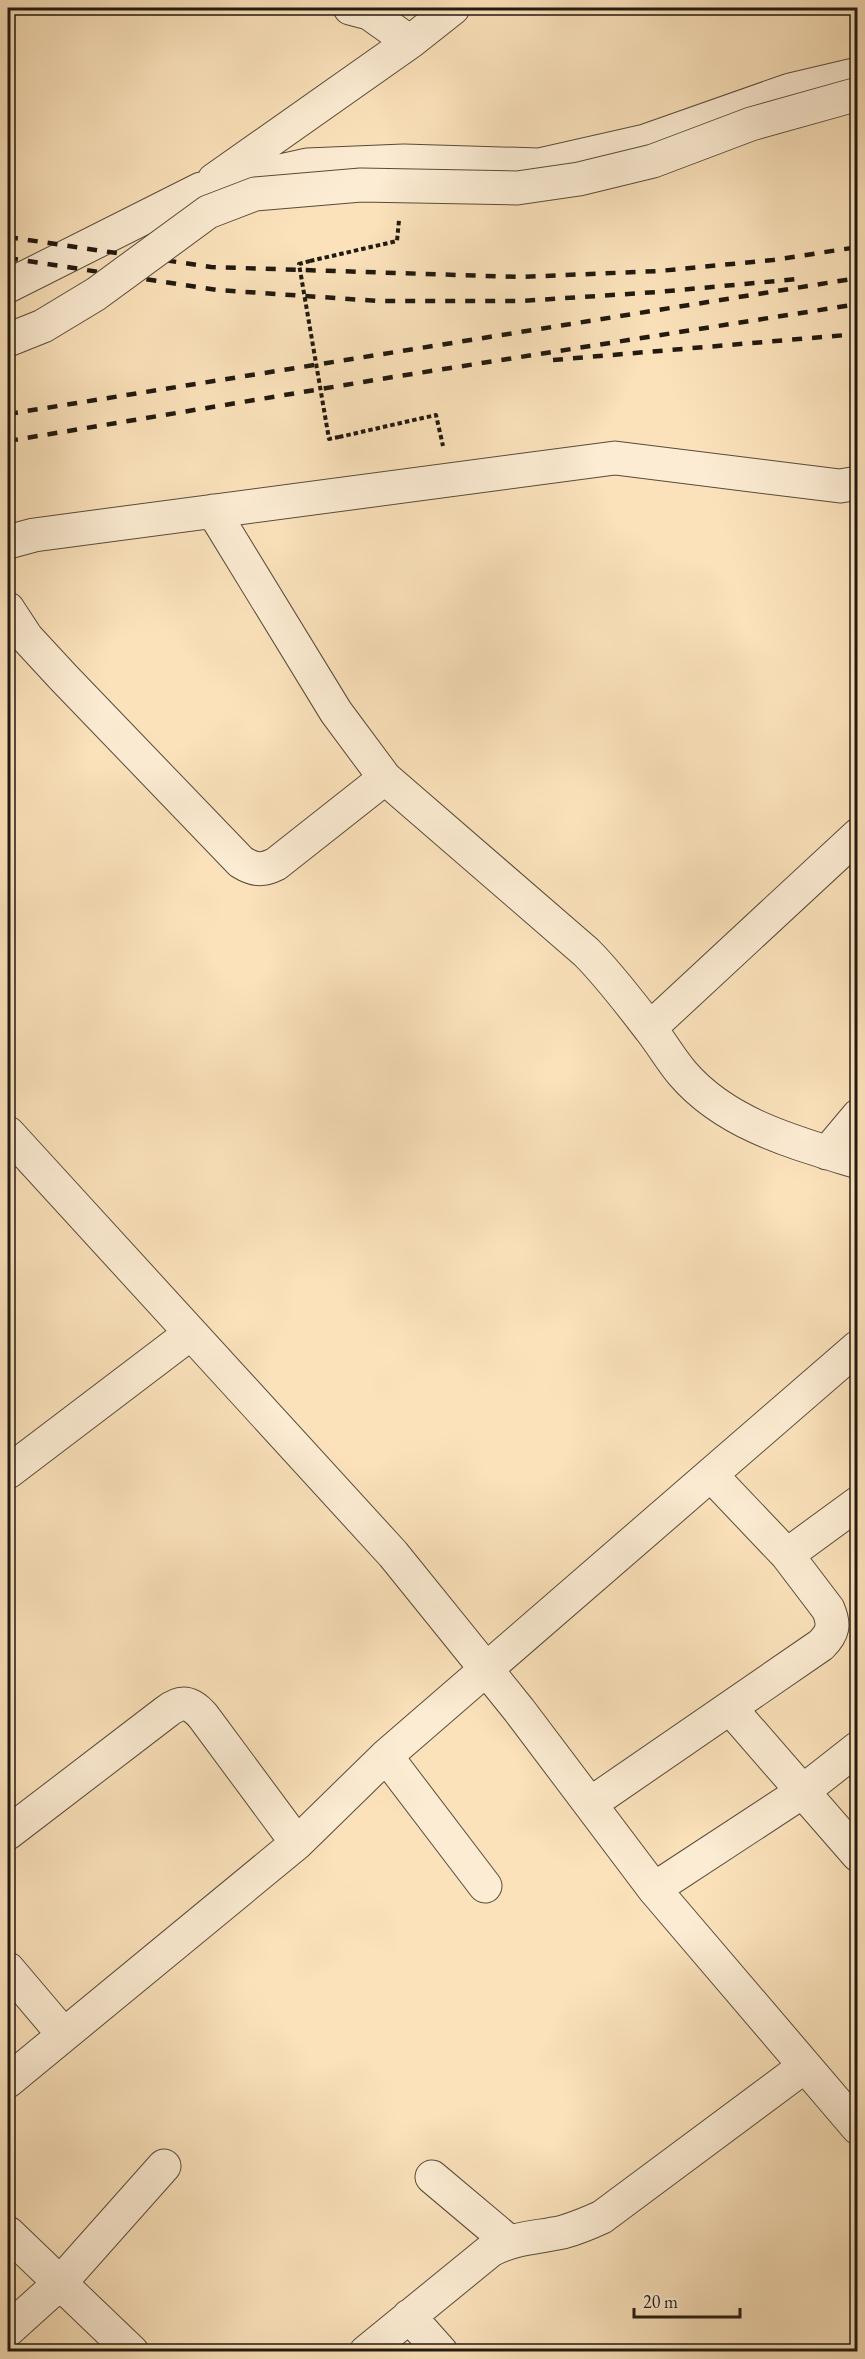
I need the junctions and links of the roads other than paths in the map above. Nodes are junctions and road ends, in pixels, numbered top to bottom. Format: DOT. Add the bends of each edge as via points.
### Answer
graph roads {
  1 [pos="350,8"];
  2 [pos="453,8"];
  3 [pos="410,42"];
  4 [pos="858,74"];
  5 [pos="858,94"];
  6 [pos="201,189"];
  7 [pos="8,286"];
  8 [pos="8,340"];
  9 [pos="852,492"];
  10 [pos="213,512"];
  11 [pos="8,542"];
  12 [pos="8,609"];
  13 [pos="385,778"];
  14 [pos="858,835"];
  15 [pos="650,1028"];
  16 [pos="858,1116"];
  17 [pos="8,1133"];
  18 [pos="827,1153"];
  19 [pos="858,1162"];
  20 [pos="191,1333"];
  21 [pos="858,1347"];
  22 [pos="8,1472"];
  23 [pos="711,1474"];
  24 [pos="858,1503"];
  25 [pos="787,1555"];
  26 [pos="487,1668"];
  27 [pos="730,1708"];
  28 [pos="858,1748"];
  29 [pos="386,1756"];
  30 [pos="802,1792"];
  31 [pos="590,1804"];
  32 [pos="8,1833"];
  33 [pos="297,1843"];
  34 [pos="858,1855"];
  35 [pos="485,1886"];
  36 [pos="654,1888"];
  37 [pos="8,1969"];
  38 [pos="64,2035"];
  39 [pos="805,2066"];
  40 [pos="8,2082"];
  41 [pos="858,2128"];
  42 [pos="164,2166"];
  43 [pos="432,2177"];
  44 [pos="8,2233"];
  45 [pos="508,2241"];
  46 [pos="60,2283"];
  47 [pos="409,2316"];
  48 [pos="8,2330"];
  49 [pos="132,2352"];
  50 [pos="366,2352"];
  51 [pos="441,2352"];
  1 -- 3 [label="street" via="369,13"];
  2 -- 3 [label="street"];
  3 -- 6 [label="street"];
  4 -- 6 [label="street" via="790,90 645,141 539,165 404,161 307,165"];
  5 -- 8 [label="street, bridge" via="751,124 653,160 579,179 517,188 361,185 255,194 207,212 96,294 43,326"];
  6 -- 7 [label="street"];
  9 -- 10 [label="street" via="615,458"];
  10 -- 11 [label="street" via="34,535"];
  10 -- 13 [label="street" via="336,712"];
  12 -- 13 [label="street" via="27,638 64,678 249,867 257,870 276,864"];
  13 -- 15 [label="street" via="586,952"];
  14 -- 15 [label="street"];
  15 -- 18 [label="street" via="684,1074 710,1100 744,1120"];
  16 -- 18 [label="street"];
  17 -- 20 [label="street"];
  18 -- 19 [label="street"];
  20 -- 22 [label="street"];
  20 -- 26 [label="street" via="393,1554"];
  21 -- 23 [label="street"];
  23 -- 25 [label="street"];
  23 -- 26 [label="street"];
  24 -- 25 [label="street"];
  25 -- 27 [label="street" via="828,1609 832,1619 830,1636"];
  26 -- 29 [label="street"];
  26 -- 31 [label="street"];
  27 -- 30 [label="street"];
  27 -- 31 [label="street"];
  28 -- 30 [label="street"];
  29 -- 33 [label="street"];
  29 -- 35 [label="street"];
  30 -- 34 [label="street"];
  30 -- 36 [label="street"];
  31 -- 36 [label="street"];
  32 -- 33 [label="street" via="181,1703 189,1704 203,1716"];
  33 -- 38 [label="street"];
  36 -- 39 [label="street"];
  37 -- 38 [label="street"];
  38 -- 40 [label="street"];
  39 -- 41 [label="street"];
  39 -- 45 [label="street" via="602,2217 585,2226"];
  42 -- 46 [label="street"];
  43 -- 45 [label="street"];
  44 -- 46 [label="street"];
  45 -- 47 [label="street" via="491,2250"];
  46 -- 48 [label="street"];
  46 -- 49 [label="street"];
  47 -- 50 [label="street"];
  47 -- 51 [label="street"];
}
